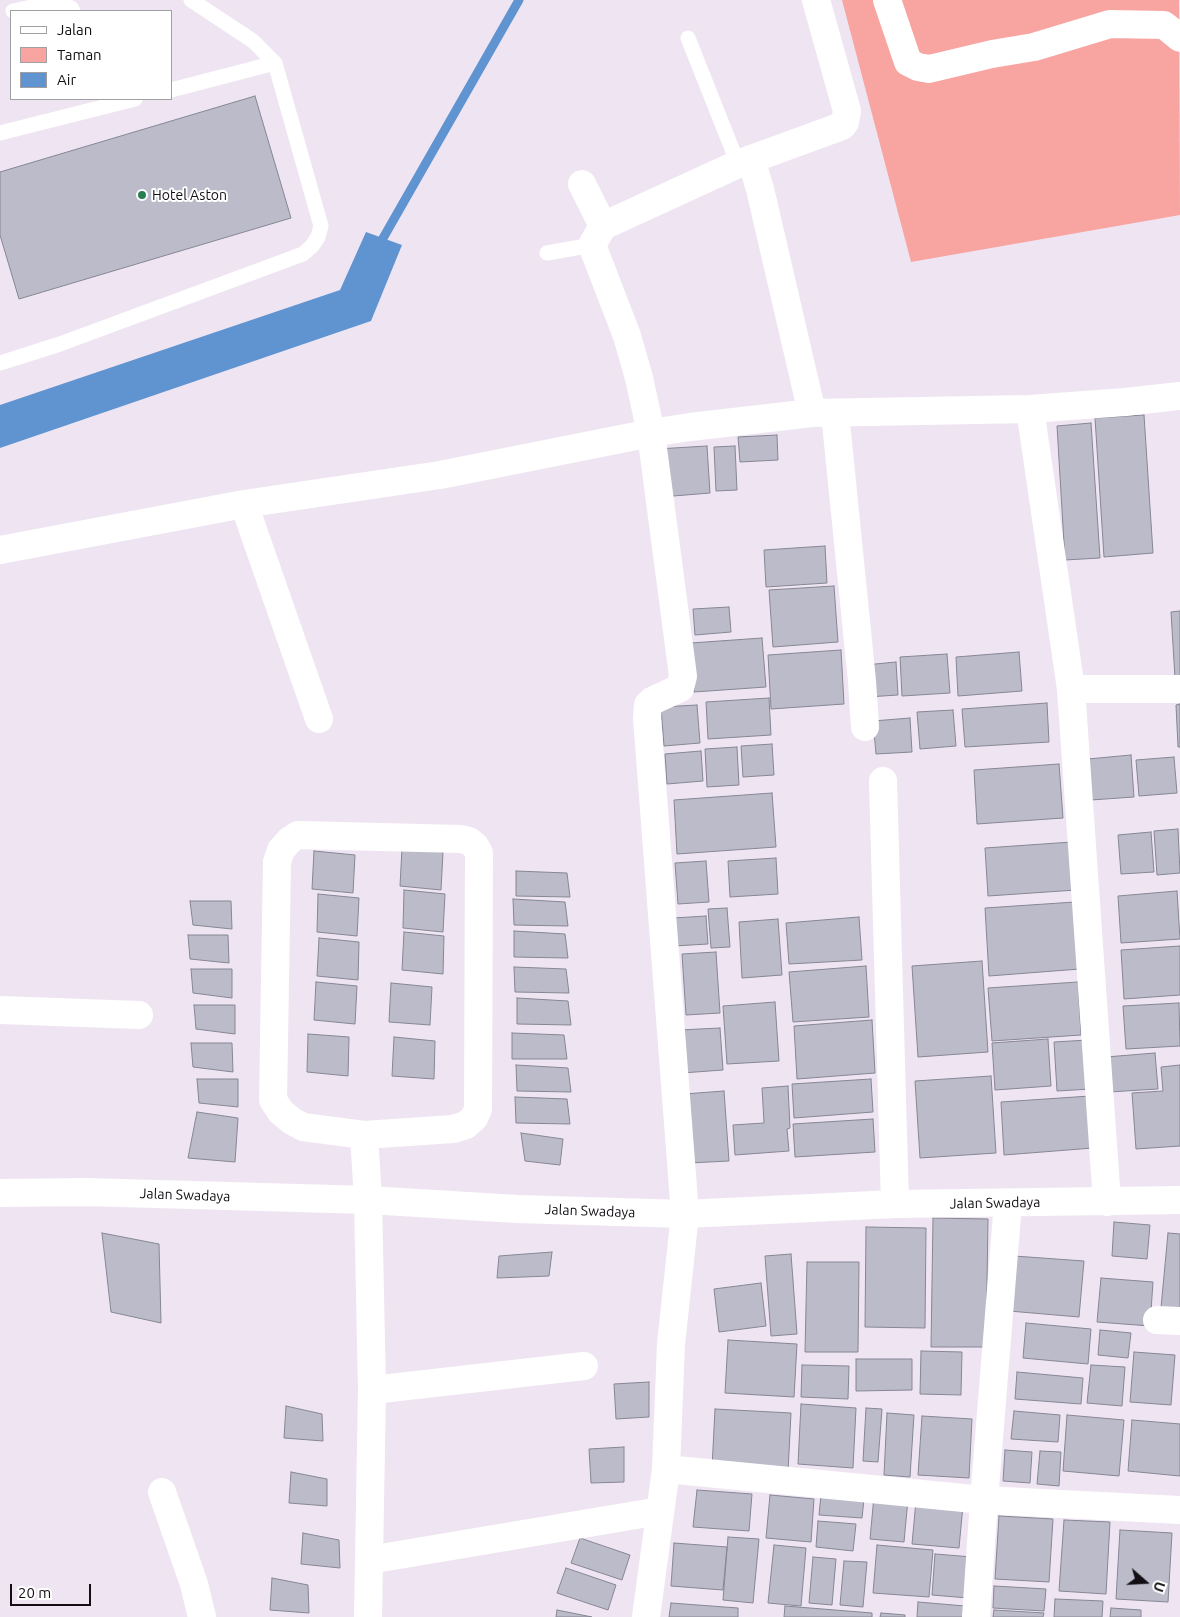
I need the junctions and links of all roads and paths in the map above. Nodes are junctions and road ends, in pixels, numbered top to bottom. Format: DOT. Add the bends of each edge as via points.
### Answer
graph roads {
  1 [pos="191,0"];
  2 [pos="816,0"];
  3 [pos="887,0"];
  4 [pos="17,10"];
  5 [pos="72,10"];
  6 [pos="688,38"];
  7 [pos="1180,38"];
  8 [pos="275,63"];
  9 [pos="172,90"];
  10 [pos="131,100"];
  11 [pos="0,133"];
  12 [pos="745,161"];
  13 [pos="582,184"];
  14 [pos="598,235"];
  15 [pos="546,254"];
  16 [pos="0,363"];
  17 [pos="1180,396"];
  18 [pos="1030,409"];
  19 [pos="823,413"];
  20 [pos="651,433"];
  21 [pos="244,504"];
  22 [pos="0,550"];
  23 [pos="1180,689"];
  24 [pos="1070,690"];
  25 [pos="319,719"];
  26 [pos="864,727"];
  27 [pos="883,781"];
  28 [pos="0,1010"];
  29 [pos="139,1015"];
  30 [pos="364,1135"];
  31 [pos="0,1193"];
  32 [pos="368,1200"];
  33 [pos="1180,1200"];
  34 [pos="1008,1202"];
  35 [pos="1107,1202"];
  36 [pos="895,1204"];
  37 [pos="685,1214"];
  38 [pos="584,1366"];
  39 [pos="372,1390"];
  40 [pos="666,1469"];
  41 [pos="162,1492"];
  42 [pos="984,1500"];
  43 [pos="1180,1510"];
  44 [pos="660,1511"];
  45 [pos="370,1560"];
  46 [pos="202,1617"];
  47 [pos="368,1617"];
  48 [pos="646,1617"];
  49 [pos="976,1617"];
  1 -- 8 [label="lane" via="253,42"];
  2 -- 12 [label="street" via="847,111 846,122"];
  3 -- 7 [label="street" via="908,62 929,69 1034,47 1110,24 1164,25"];
  4 -- 5 [label="lane" via="51,3 63,4"];
  6 -- 12 [label="lane"];
  8 -- 9 [label="lane"];
  8 -- 16 [label="lane" via="321,226 312,246 303,254"];
  10 -- 11 [label="lane"];
  12 -- 14 [label="street"];
  12 -- 19 [label="street" via="764,208"];
  13 -- 14 [label="street"];
  14 -- 15 [label="lane"];
  14 -- 20 [label="street" via="639,378"];
  17 -- 18 [label="street"];
  18 -- 19 [label="street"];
  18 -- 24 [label="street"];
  19 -- 20 [label="street"];
  19 -- 26 [label="street" via="862,681"];
  20 -- 21 [label="street" via="440,475"];
  20 -- 37 [label="street" via="683,676 680,688 652,701 647,718"];
  21 -- 22 [label="street"];
  21 -- 25 [label="street"];
  23 -- 24 [label="street"];
  24 -- 35 [label="street"];
  27 -- 36 [label="street"];
  28 -- 29 [label="street"];
  30 -- 30 [label="street" via="453,1129 466,1125 478,1109 480,853 469,841 298,834 281,850 277,862 273,1100 281,1112 303,1127"];
  30 -- 32 [label="street"];
  31 -- 32 [label="street, Jalan Swadaya" via="86,1192"];
  32 -- 37 [label="street, Jalan Swadaya"];
  32 -- 39 [label="street"];
  33 -- 35 [label="street, Jalan Swadaya"];
  34 -- 35 [label="street, Jalan Swadaya"];
  34 -- 36 [label="street, Jalan Swadaya"];
  34 -- 42 [label="street"];
  36 -- 37 [label="street, Jalan Swadaya"];
  37 -- 40 [label="street" via="671,1344"];
  38 -- 39 [label="street"];
  39 -- 45 [label="street"];
  40 -- 42 [label="street"];
  40 -- 44 [label="street"];
  41 -- 46 [label="street"];
  42 -- 43 [label="street"];
  42 -- 49 [label="street"];
  44 -- 45 [label="street"];
  44 -- 48 [label="street"];
  45 -- 47 [label="street"];
}
